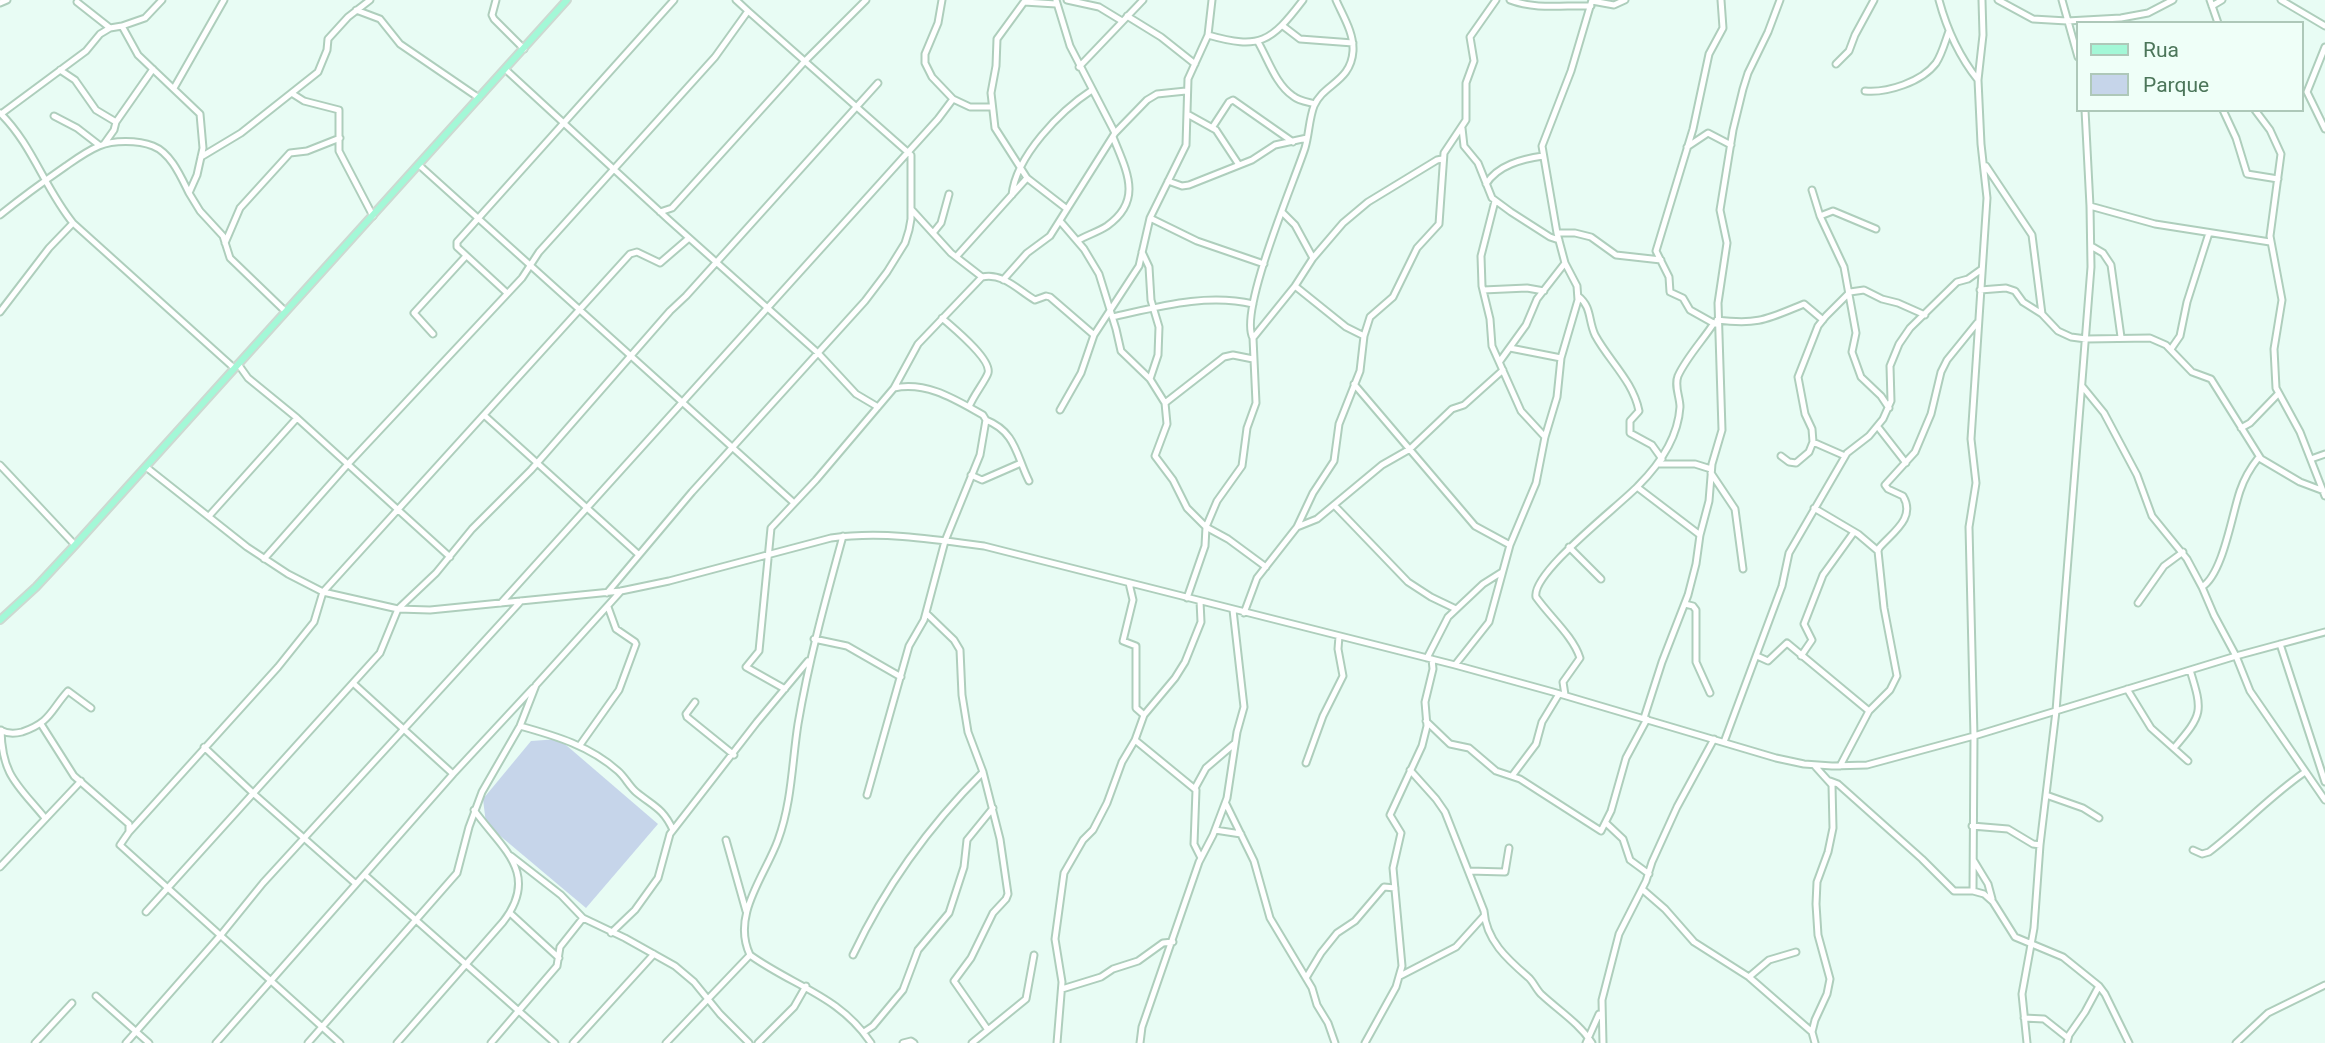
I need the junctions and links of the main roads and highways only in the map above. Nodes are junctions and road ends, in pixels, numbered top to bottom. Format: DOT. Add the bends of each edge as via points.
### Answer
graph roads {
  1 [pos="563,1"];
  2 [pos="0,620"];
  1 -- 2 [label="main road" via="146,467"];
}
